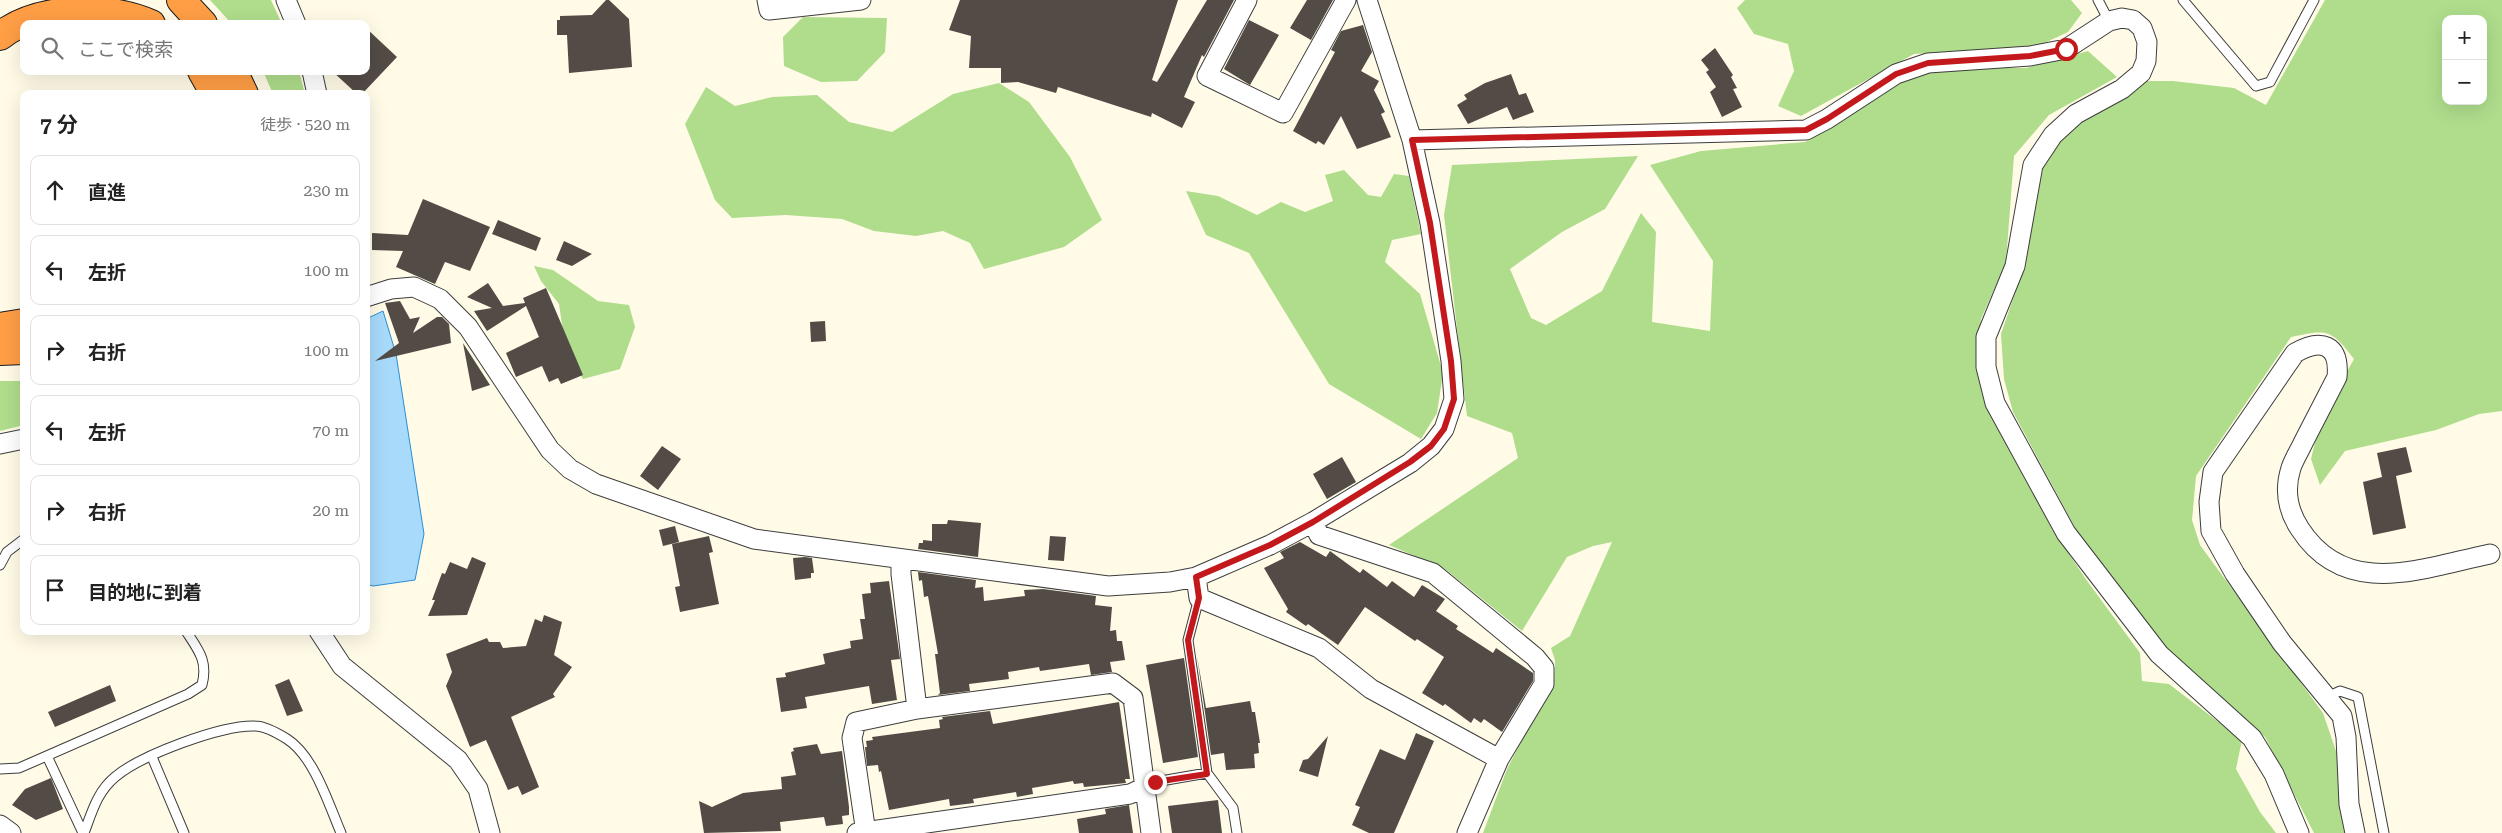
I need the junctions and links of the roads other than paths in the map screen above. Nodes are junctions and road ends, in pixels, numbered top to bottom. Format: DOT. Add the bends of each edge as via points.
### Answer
graph roads {
  1 [pos="181,0"];
  2 [pos="286,0"];
  3 [pos="767,0"];
  4 [pos="855,0"];
  5 [pos="1247,0"];
  6 [pos="1346,0"];
  7 [pos="1367,0"];
  8 [pos="2098,0"];
  9 [pos="2183,0"];
  10 [pos="2314,0"];
  11 [pos="32,20"];
  12 [pos="139,20"];
  13 [pos="199,20"];
  14 [pos="294,20"];
  15 [pos="2109,21"];
  16 [pos="20,26"];
  17 [pos="0,36"];
  18 [pos="204,75"];
  19 [pos="235,75"];
  20 [pos="313,75"];
  21 [pos="213,90"];
  22 [pos="242,90"];
  23 [pos="316,90"];
  24 [pos="1412,140"];
  25 [pos="370,296"];
  26 [pos="20,324"];
  27 [pos="0,327"];
  28 [pos="20,350"];
  29 [pos="0,351"];
  30 [pos="20,440"];
  31 [pos="0,444"];
  32 [pos="1313,522"];
  33 [pos="20,543"];
  34 [pos="2496,554"];
  35 [pos="901,560"];
  36 [pos="0,565"];
  37 [pos="1196,577"];
  38 [pos="1199,598"];
  39 [pos="189,635"];
  40 [pos="322,635"];
  41 [pos="2327,696"];
  42 [pos="917,709"];
  43 [pos="47,756"];
  44 [pos="152,757"];
  45 [pos="1499,759"];
  46 [pos="0,769"];
  47 [pos="1207,774"];
  48 [pos="1144,787"];
  49 [pos="0,825"];
  50 [pos="11,833"];
  51 [pos="84,833"];
  52 [pos="184,833"];
  53 [pos="341,833"];
  54 [pos="490,833"];
  55 [pos="863,833"];
  56 [pos="1151,833"];
  57 [pos="1237,833"];
  58 [pos="1467,833"];
  59 [pos="2299,833"];
  60 [pos="2355,833"];
  61 [pos="2384,833"];
  1 -- 13 [label="highway"];
  2 -- 14 [label="street"];
  3 -- 4 [label="street" via="769,10"];
  5 -- 6 [label="street" via="1207,76 1283,113"];
  7 -- 24 [label="street"];
  8 -- 15 [label="lane"];
  9 -- 10 [label="lane" via="2256,86 2270,82"];
  11 -- 12 [label="highway" via="62,14 118,13"];
  15 -- 24 [label="street" via="2066,49 2030,56 1928,63 1896,74 1806,130"];
  15 -- 59 [label="street" via="2133,20 2142,28 2147,42 2146,61 2141,73 2122,89 2070,119 2053,135 2033,165 2015,266 1986,337 1986,367 1995,403 2066,533 2159,654 2252,738 2274,774"];
  16 -- 17 [label="highway"];
  18 -- 21 [label="highway"];
  19 -- 22 [label="highway"];
  20 -- 23 [label="street"];
  24 -- 32 [label="street" via="1432,233 1454,399 1444,429 1431,446"];
  25 -- 35 [label="street" via="391,289 414,288 440,299 468,327 550,450 570,469 596,484 754,540"];
  26 -- 27 [label="highway"];
  28 -- 29 [label="highway"];
  30 -- 31 [label="street"];
  32 -- 37 [label="street" via="1270,545"];
  32 -- 45 [label="street" via="1319,535 1433,573 1544,668 1544,684"];
  33 -- 36 [label="lane" via="7,552"];
  34 -- 41 [label="street" via="2388,576 2358,572 2325,558 2306,540 2290,516 2287,492 2291,468 2336,377 2338,362 2334,353 2324,346 2310,345 2295,353 2213,472 2208,502 2211,531 2235,574 2282,643"];
  35 -- 37 [label="street" via="1108,586"];
  35 -- 42 [label="street"];
  37 -- 38 [label="street"];
  38 -- 45 [label="street" via="1319,648 1371,689"];
  38 -- 47 [label="lane" via="1188,640"];
  39 -- 43 [label="lane" via="205,670 202,685"];
  40 -- 54 [label="street" via="342,666 458,760 478,789"];
  41 -- 60 [label="street" via="2342,716 2349,804"];
  41 -- 61 [label="lane" via="2340,691 2358,697"];
  42 -- 48 [label="street" via="1113,683 1133,698"];
  42 -- 55 [label="street" via="856,722 852,738"];
  43 -- 46 [label="lane" via="19,768"];
  43 -- 51 [label="lane"];
  44 -- 51 [label="lane" via="134,764 114,778 98,796"];
  44 -- 52 [label="lane"];
  44 -- 53 [label="lane" via="228,728 257,726 288,740 307,759"];
  45 -- 58 [label="street"];
  47 -- 48 [label="lane" via="1155,782"];
  47 -- 57 [label="lane" via="1233,808"];
  48 -- 55 [label="street" via="1130,794"];
  48 -- 56 [label="street"];
  49 -- 50 [label="street"];
}
